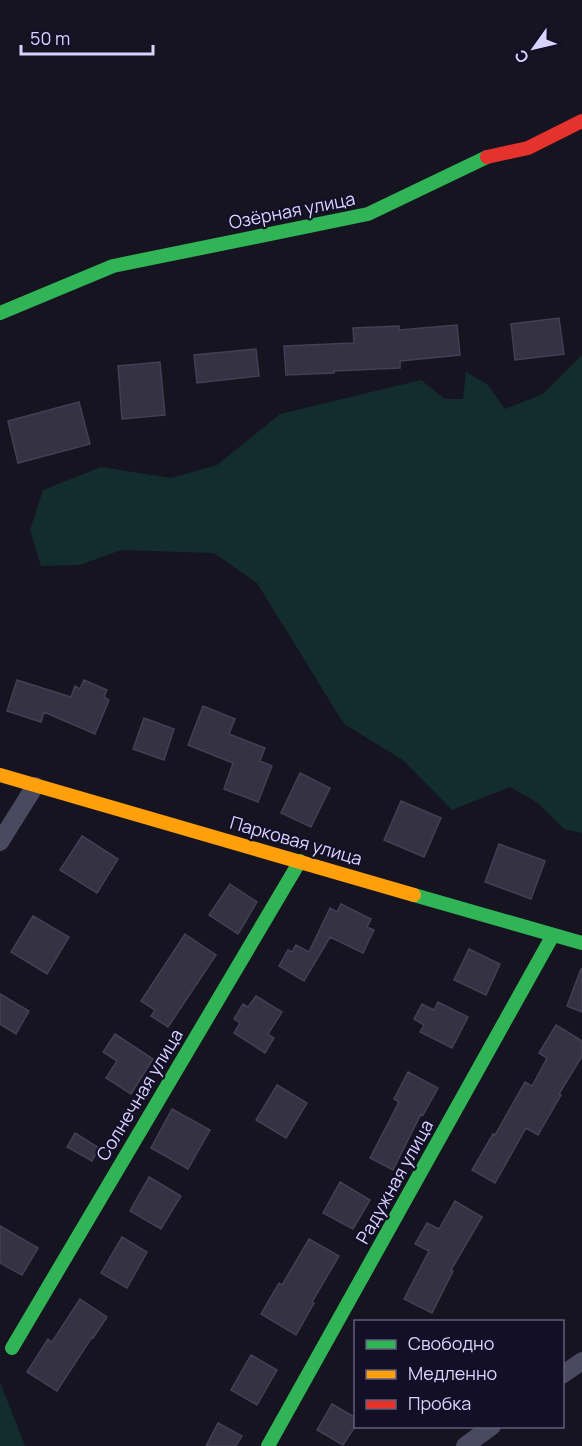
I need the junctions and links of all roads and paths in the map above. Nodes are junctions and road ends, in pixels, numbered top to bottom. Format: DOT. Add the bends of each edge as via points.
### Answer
graph roads {
  1 [pos="582,121"];
  2 [pos="0,313"];
  3 [pos="0,775"];
  4 [pos="35,786"];
  5 [pos="0,842"];
  6 [pos="300,861"];
  7 [pos="553,934"];
  8 [pos="582,944"];
  9 [pos="12,1348"];
  10 [pos="582,1361"];
  11 [pos="564,1374"];
  12 [pos="487,1436"];
  13 [pos="268,1446"];
  14 [pos="465,1446"];
  1 -- 2 [label="street, Озёрная улица" via="528,148 485,158 368,214 113,266"];
  3 -- 4 [label="street, Парковая улица"];
  4 -- 5 [label="street"];
  4 -- 6 [label="street, Парковая улица"];
  6 -- 7 [label="street, Парковая улица"];
  6 -- 9 [label="street, Солнечная улица"];
  7 -- 8 [label="street, Парковая улица"];
  7 -- 13 [label="street, Радужная улица"];
  10 -- 11 [label="street"];
  12 -- 14 [label="street"];
}
